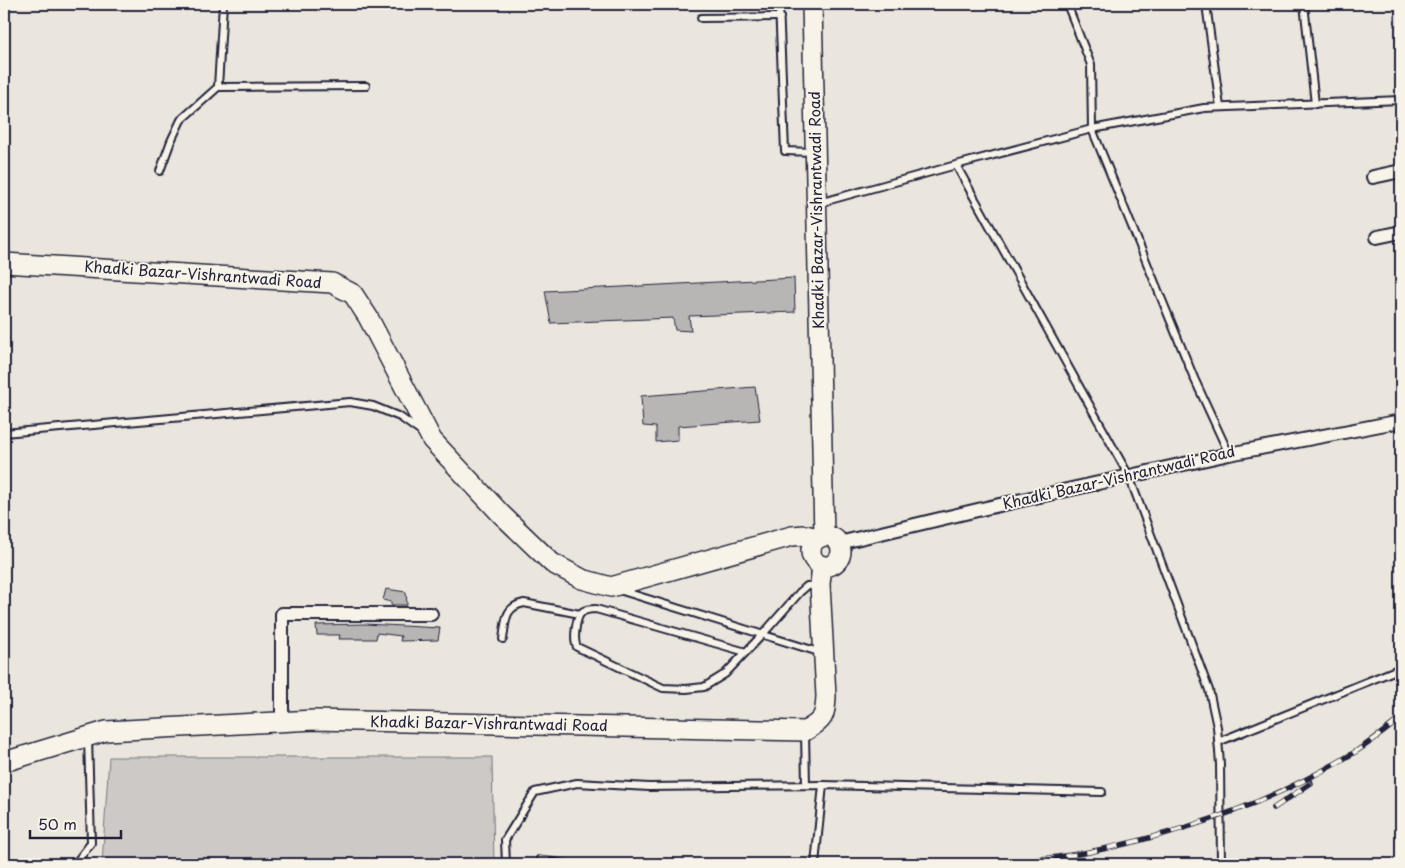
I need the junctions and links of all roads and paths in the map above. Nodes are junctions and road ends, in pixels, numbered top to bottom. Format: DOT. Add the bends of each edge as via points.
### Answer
graph roads {
  1 [pos="223,4"];
  2 [pos="779,4"];
  3 [pos="812,4"];
  4 [pos="1067,4"];
  5 [pos="1206,4"];
  6 [pos="1304,4"];
  7 [pos="780,17"];
  8 [pos="701,18"];
  9 [pos="366,86"];
  10 [pos="218,87"];
  11 [pos="1401,100"];
  12 [pos="1315,104"];
  13 [pos="1220,107"];
  14 [pos="1092,129"];
  15 [pos="816,152"];
  16 [pos="956,165"];
  17 [pos="160,171"];
  18 [pos="1401,171"];
  19 [pos="1373,177"];
  20 [pos="817,204"];
  21 [pos="1401,232"];
  22 [pos="1377,237"];
  23 [pos="4,263"];
  24 [pos="1401,421"];
  25 [pos="4,434"];
  26 [pos="432,440"];
  27 [pos="1229,454"];
  28 [pos="1129,476"];
  29 [pos="827,539"];
  30 [pos="822,566"];
  31 [pos="820,584"];
  32 [pos="611,587"];
  33 [pos="431,614"];
  34 [pos="580,614"];
  35 [pos="763,634"];
  36 [pos="503,639"];
  37 [pos="746,652"];
  38 [pos="824,654"];
  39 [pos="1401,668"];
  40 [pos="282,722"];
  41 [pos="805,730"];
  42 [pos="88,737"];
  43 [pos="1218,742"];
  44 [pos="4,762"];
  45 [pos="806,785"];
  46 [pos="823,785"];
  47 [pos="1102,792"];
  48 [pos="75,864"];
  49 [pos="506,864"];
  50 [pos="816,864"];
  51 [pos="1221,864"];
  1 -- 10 [label="lane"];
  2 -- 7 [label="lane"];
  3 -- 15 [label="street, Khadki Bazar-Vishrantwadi Road"];
  4 -- 14 [label="lane" via="1091,65"];
  5 -- 13 [label="lane"];
  6 -- 12 [label="lane"];
  7 -- 8 [label="lane"];
  7 -- 15 [label="lane" via="785,151"];
  9 -- 10 [label="lane"];
  10 -- 17 [label="lane" via="181,120"];
  11 -- 12 [label="lane"];
  12 -- 13 [label="lane"];
  13 -- 14 [label="lane"];
  14 -- 16 [label="lane"];
  14 -- 27 [label="lane" via="1194,378"];
  15 -- 20 [label="street, Khadki Bazar-Vishrantwadi Road"];
  16 -- 20 [label="lane"];
  16 -- 28 [label="lane"];
  18 -- 19 [label="street"];
  20 -- 29 [label="street, Khadki Bazar-Vishrantwadi Road"];
  21 -- 22 [label="street"];
  23 -- 26 [label="street, Khadki Bazar-Vishrantwadi Road" via="332,283 352,294 368,317"];
  24 -- 27 [label="street, Khadki Bazar-Vishrantwadi Road"];
  25 -- 26 [label="lane" via="350,402 373,406 400,417"];
  26 -- 32 [label="street, Khadki Bazar-Vishrantwadi Road" via="501,514 552,562 582,579"];
  27 -- 28 [label="street, Khadki Bazar-Vishrantwadi Road"];
  28 -- 29 [label="street, Khadki Bazar-Vishrantwadi Road"];
  28 -- 43 [label="lane" via="1209,690"];
  29 -- 30 [label="street" via="814,541 811,547 813,559"];
  29 -- 30 [label="street" via="841,549 841,555 834,564"];
  29 -- 32 [label="street, Khadki Bazar-Vishrantwadi Road" via="792,536"];
  30 -- 31 [label="street"];
  31 -- 35 [label="lane" via="807,586 800,592"];
  31 -- 38 [label="street"];
  32 -- 35 [label="lane"];
  33 -- 40 [label="street" via="282,614"];
  34 -- 36 [label="lane" via="524,603 516,605 509,611"];
  34 -- 37 [label="lane" via="586,609 596,609"];
  34 -- 37 [label="lane" via="574,635 578,647 663,688 704,687 725,674"];
  35 -- 37 [label="lane"];
  35 -- 38 [label="lane"];
  38 -- 41 [label="street" via="825,713 818,724"];
  39 -- 43 [label="lane"];
  40 -- 41 [label="street, Khadki Bazar-Vishrantwadi Road"];
  40 -- 42 [label="street, Khadki Bazar-Vishrantwadi Road" via="106,731"];
  41 -- 45 [label="lane"];
  42 -- 44 [label="street, Khadki Bazar-Vishrantwadi Road"];
  42 -- 48 [label="lane" via="91,843"];
  43 -- 51 [label="lane"];
  45 -- 46 [label="lane"];
  45 -- 49 [label="lane" via="649,787 577,783 535,792 505,840"];
  46 -- 47 [label="lane"];
  46 -- 50 [label="lane"];
}
